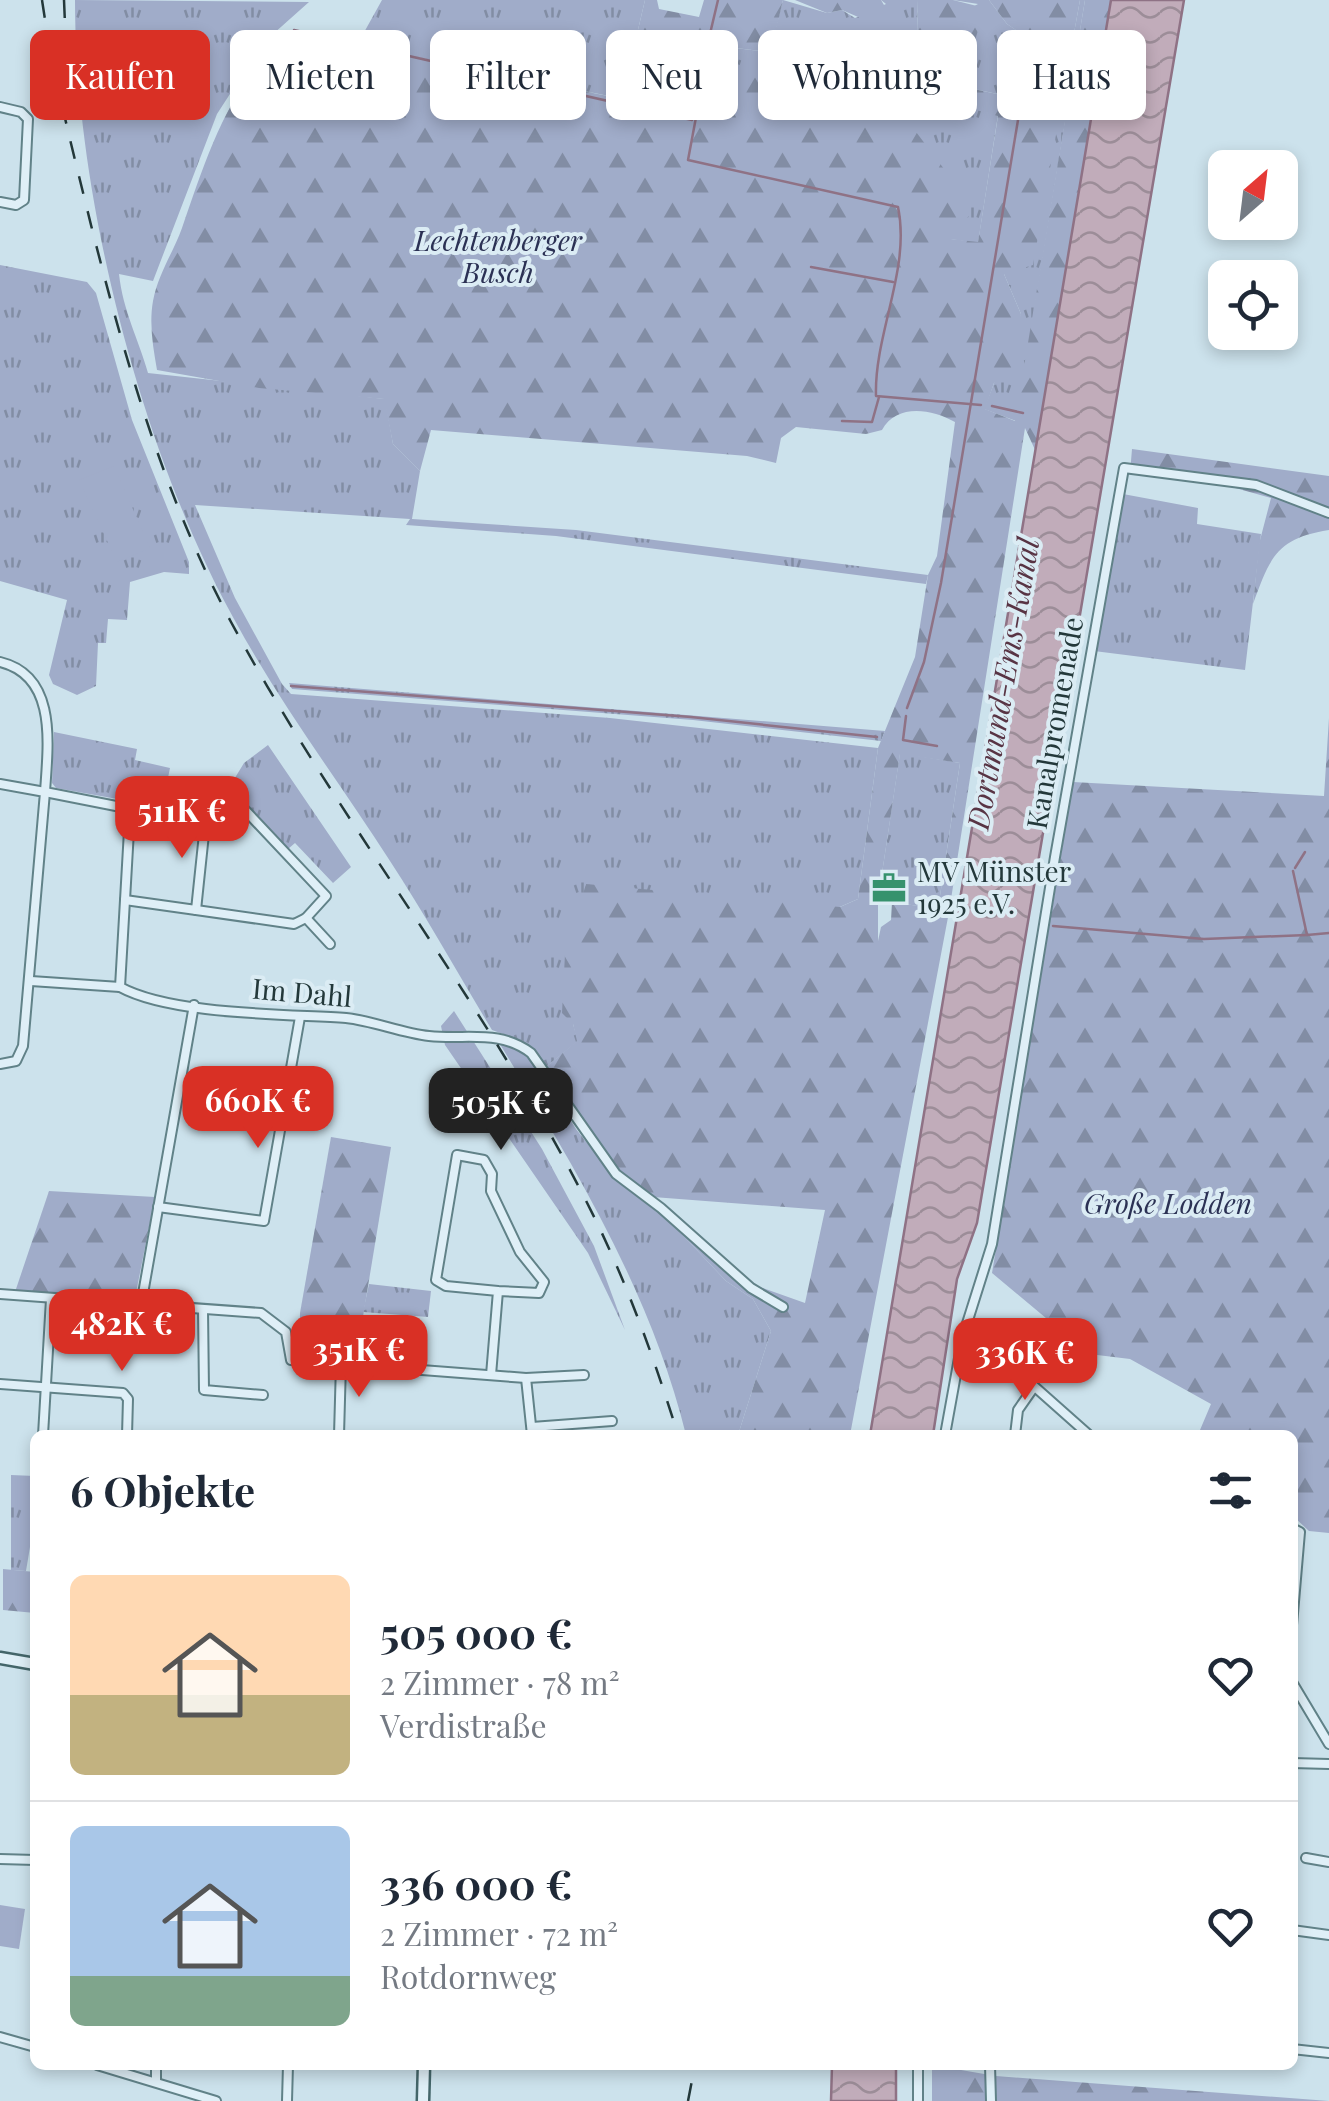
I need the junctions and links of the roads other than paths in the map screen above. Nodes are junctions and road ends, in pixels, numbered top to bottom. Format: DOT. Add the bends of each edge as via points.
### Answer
graph roads {
  1 [pos="0,108"];
  2 [pos="0,202"];
  3 [pos="1329,513"];
  4 [pos="0,662"];
  5 [pos="0,784"];
  6 [pos="44,792"];
  7 [pos="128,810"];
  8 [pos="206,815"];
  9 [pos="126,900"];
  10 [pos="196,910"];
  11 [pos="306,918"];
  12 [pos="330,944"];
  13 [pos="31,982"];
  14 [pos="120,987"];
  15 [pos="194,1005"];
  16 [pos="300,1017"];
  17 [pos="0,1064"];
  18 [pos="158,1207"];
  19 [pos="498,1290"];
  20 [pos="0,1294"];
  21 [pos="51,1300"];
  22 [pos="141,1305"];
  23 [pos="783,1306"];
  24 [pos="203,1310"];
  25 [pos="963,1336"];
  26 [pos="342,1364"];
  27 [pos="491,1375"];
  28 [pos="584,1375"];
  29 [pos="526,1378"];
  30 [pos="0,1384"];
  31 [pos="1034,1387"];
  32 [pos="45,1388"];
  33 [pos="263,1395"];
  34 [pos="612,1421"];
  35 [pos="43,1430"];
  36 [pos="127,1430"];
  37 [pos="340,1430"];
  38 [pos="532,1430"];
  39 [pos="540,1430"];
  40 [pos="946,1430"];
  41 [pos="1016,1430"];
  42 [pos="1083,1430"];
  43 [pos="1298,1531"];
  44 [pos="1298,1555"];
  45 [pos="0,1658"];
  46 [pos="30,1663"];
  47 [pos="1298,1692"];
  48 [pos="1329,1744"];
  49 [pos="1298,1763"];
  50 [pos="1329,1764"];
  51 [pos="1306,1858"];
  52 [pos="0,1859"];
  53 [pos="30,1860"];
  54 [pos="1329,1862"];
  55 [pos="1298,1931"];
  56 [pos="1329,1935"];
  57 [pos="0,2036"];
  58 [pos="30,2045"];
  59 [pos="1298,2050"];
  60 [pos="1329,2053"];
  61 [pos="114,2070"];
  62 [pos="156,2070"];
  63 [pos="288,2070"];
  64 [pos="424,2070"];
  65 [pos="918,2070"];
  66 [pos="990,2070"];
  67 [pos="156,2082"];
  68 [pos="167,2087"];
  69 [pos="164,2098"];
  70 [pos="216,2101"];
  71 [pos="287,2101"];
  72 [pos="423,2101"];
  73 [pos="918,2101"];
  74 [pos="991,2101"];
  1 -- 2 [label="street" via="28,119 24,200"];
  3 -- 25 [label="street, Kanalpromenade" via="1256,485 1124,468 992,1244"];
  4 -- 6 [label="street" via="28,674 40,695 48,743"];
  5 -- 6 [label="street"];
  6 -- 7 [label="street"];
  6 -- 13 [label="street"];
  7 -- 8 [label="street"];
  7 -- 9 [label="street"];
  8 -- 10 [label="street"];
  8 -- 11 [label="street" via="230,794 326,896"];
  9 -- 10 [label="street"];
  9 -- 14 [label="street"];
  10 -- 11 [label="street" via="294,924"];
  11 -- 12 [label="street"];
  13 -- 14 [label="street, Im Dahl"];
  13 -- 17 [label="street" via="23,1046 16,1061"];
  14 -- 15 [label="street, Im Dahl"];
  15 -- 16 [label="street, Im Dahl"];
  15 -- 18 [label="street"];
  16 -- 18 [label="street" via="264,1222"];
  16 -- 23 [label="street, Im Dahl" via="350,1019 425,1036 496,1035 518,1043 616,1174 751,1288"];
  18 -- 22 [label="street"];
  19 -- 19 [label="street" via="539,1293 544,1282 520,1252 484,1160 457,1155 436,1280"];
  19 -- 27 [label="street"];
  20 -- 21 [label="street"];
  21 -- 22 [label="street"];
  21 -- 32 [label="street"];
  22 -- 24 [label="street"];
  24 -- 26 [label="street" via="270,1316 286,1332 291,1360"];
  24 -- 33 [label="street" via="204,1390"];
  25 -- 31 [label="street"];
  25 -- 40 [label="street, Kanalpromenade"];
  26 -- 27 [label="street"];
  26 -- 37 [label="street"];
  27 -- 29 [label="street"];
  28 -- 29 [label="street"];
  29 -- 38 [label="street"];
  30 -- 32 [label="street"];
  31 -- 41 [label="street" via="1018,1410"];
  31 -- 42 [label="street"];
  32 -- 35 [label="street"];
  32 -- 36 [label="street" via="127,1395"];
  34 -- 39 [label="street"];
  43 -- 44 [label="street"];
  45 -- 46 [label="street"];
  47 -- 48 [label="street"];
  49 -- 50 [label="street"];
  51 -- 54 [label="street"];
  52 -- 53 [label="street"];
  55 -- 56 [label="street"];
  57 -- 58 [label="street"];
  59 -- 60 [label="street"];
  61 -- 67 [label="street"];
  62 -- 67 [label="street"];
  63 -- 71 [label="street"];
  64 -- 72 [label="street"];
  65 -- 73 [label="street"];
  66 -- 74 [label="street"];
  67 -- 68 [label="street"];
  68 -- 69 [label="street"];
  68 -- 70 [label="street"];
}
